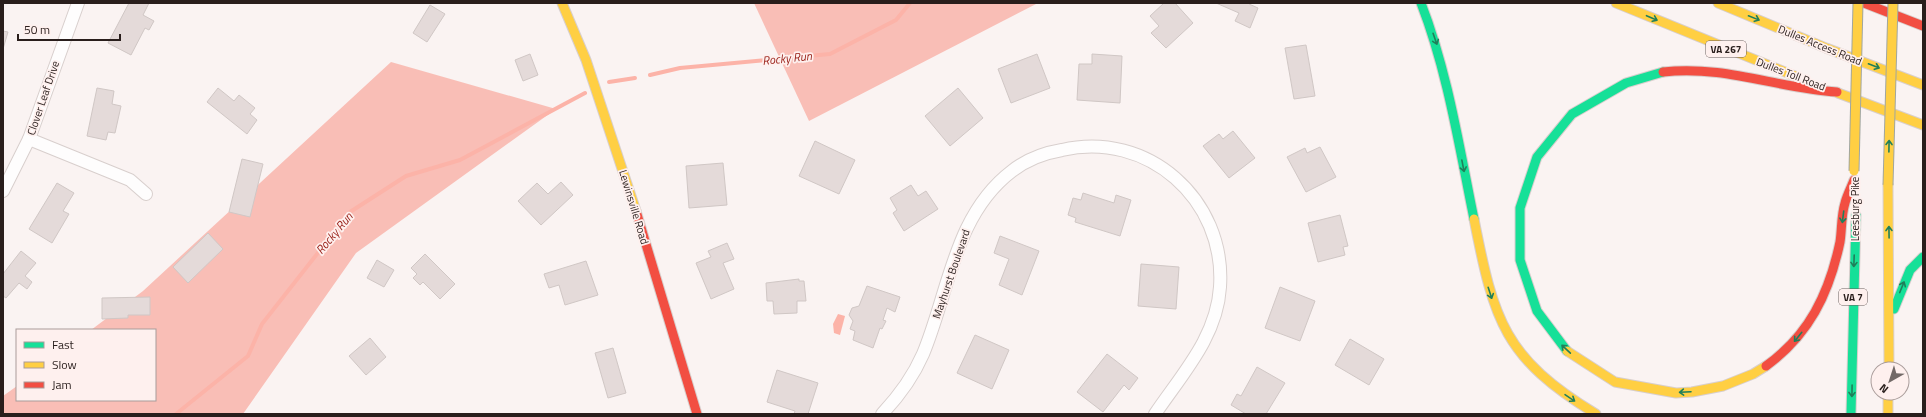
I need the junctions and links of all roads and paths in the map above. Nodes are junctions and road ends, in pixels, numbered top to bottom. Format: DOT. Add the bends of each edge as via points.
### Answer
graph roads {
  1 [pos="78,3"];
  2 [pos="562,3"];
  3 [pos="1421,3"];
  4 [pos="1616,3"];
  5 [pos="1718,3"];
  6 [pos="1858,3"];
  7 [pos="1864,3"];
  8 [pos="1893,3"];
  9 [pos="1923,26"];
  10 [pos="1923,85"];
  11 [pos="1837,92"];
  12 [pos="1923,125"];
  13 [pos="29,139"];
  14 [pos="1854,180"];
  15 [pos="3,191"];
  16 [pos="146,194"];
  17 [pos="1923,257"];
  18 [pos="1889,322"];
  19 [pos="1889,361"];
  20 [pos="1888,401"];
  21 [pos="1596,413"];
  22 [pos="697,414"];
  23 [pos="882,414"];
  24 [pos="1155,414"];
  25 [pos="1851,414"];
  26 [pos="1888,414"];
  1 -- 13 [label="street, Clover Leaf Drive"];
  2 -- 22 [label="main road, Lewinsville Road" via="586,60 626,178"];
  3 -- 21 [label="main road, one-way" via="1441,57 1483,269 1496,312 1512,343 1525,360 1555,388"];
  4 -- 11 [label="main road, Dulles Toll Road / VA 267, one-way"];
  5 -- 10 [label="main road, Dulles Access Road, one-way"];
  6 -- 14 [label="main road, Leesburg Pike / VA 7, bridge"];
  7 -- 9 [label="main road"];
  18 -- 8 [label="main road, one-way, bridge" via="1888,185"];
  11 -- 12 [label="main road, Dulles Toll Road / VA 267"];
  14 -- 11 [label="main road, one-way" via="1845,199 1840,240 1832,271 1812,318 1791,345 1774,360 1750,375 1725,386 1686,393 1668,393 1631,387 1608,378 1581,361 1554,337 1543,323 1526,290 1517,239 1522,194 1539,154 1553,132 1586,102 1610,88 1667,71 1702,70 1742,75 1793,87"];
  13 -- 15 [label="street, Clover Leaf Drive"];
  13 -- 16 [label="street" via="130,180"];
  14 -- 25 [label="main road, Leesburg Pike / VA 7, one-way" via="1856,205"];
  18 -- 17 [label="main road, one-way" via="1910,270"];
  18 -- 19 [label="main road"];
  20 -- 26 [label="main road"];
  23 -- 24 [label="street, Mayhurst Boulevard" via="909,381 922,356 934,327 960,244 968,223 980,203 1012,171 1029,160 1050,152 1091,146 1133,153 1170,173 1200,206 1216,245 1220,286 1218,307 1211,328 1203,346"];
}
